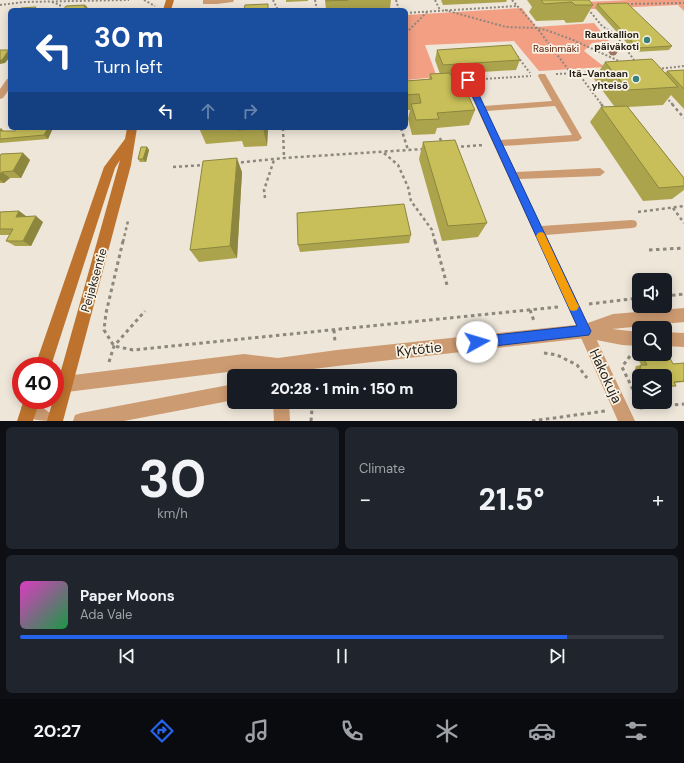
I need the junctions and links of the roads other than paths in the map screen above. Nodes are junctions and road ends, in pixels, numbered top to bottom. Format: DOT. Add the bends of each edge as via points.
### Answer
graph roads {
  1 [pos="207,0"];
  2 [pos="230,0"];
  3 [pos="537,76"];
  4 [pos="468,80"];
  5 [pos="8,84"];
  6 [pos="0,96"];
  7 [pos="558,103"];
  8 [pos="482,109"];
  9 [pos="131,133"];
  10 [pos="497,143"];
  11 [pos="600,172"];
  12 [pos="513,176"];
  13 [pos="632,224"];
  14 [pos="538,231"];
  15 [pos="684,315"];
  16 [pos="585,331"];
  17 [pos="632,339"];
  18 [pos="672,339"];
  19 [pos="684,340"];
  20 [pos="46,357"];
  21 [pos="270,369"];
  22 [pos="287,369"];
  23 [pos="64,374"];
  24 [pos="64,386"];
  25 [pos="227,393"];
  26 [pos="34,409"];
  27 [pos="57,409"];
  28 [pos="281,409"];
  29 [pos="47,421"];
  30 [pos="55,421"];
  31 [pos="81,421"];
  32 [pos="282,421"];
  33 [pos="627,421"];
  1 -- 2 [label="street" via="206,2"];
  3 -- 7 [label="lane"];
  4 -- 8 [label="lane"];
  5 -- 6 [label="street"];
  7 -- 8 [label="lane"];
  7 -- 10 [label="lane" via="578,138"];
  8 -- 10 [label="lane"];
  9 -- 20 [label="main road, Peijaksentie" via="110,167"];
  9 -- 23 [label="main road, Peijaksentie" via="109,226"];
  10 -- 12 [label="lane"];
  11 -- 12 [label="lane"];
  12 -- 14 [label="lane"];
  13 -- 14 [label="lane"];
  14 -- 16 [label="lane"];
  15 -- 16 [label="street, Kytötie" via="613,321"];
  16 -- 17 [label="street, Kytötie"];
  16 -- 22 [label="street, Kytötie" via="337,358"];
  16 -- 33 [label="street, Hakokuja"];
  18 -- 19 [label="street"];
  21 -- 24 [label="street, Kytötie" via="244,362"];
  25 -- 31 [label="street"];
  26 -- 29 [label="street"];
  27 -- 30 [label="main road, Peijaksentie"];
  28 -- 32 [label="street"];
}
